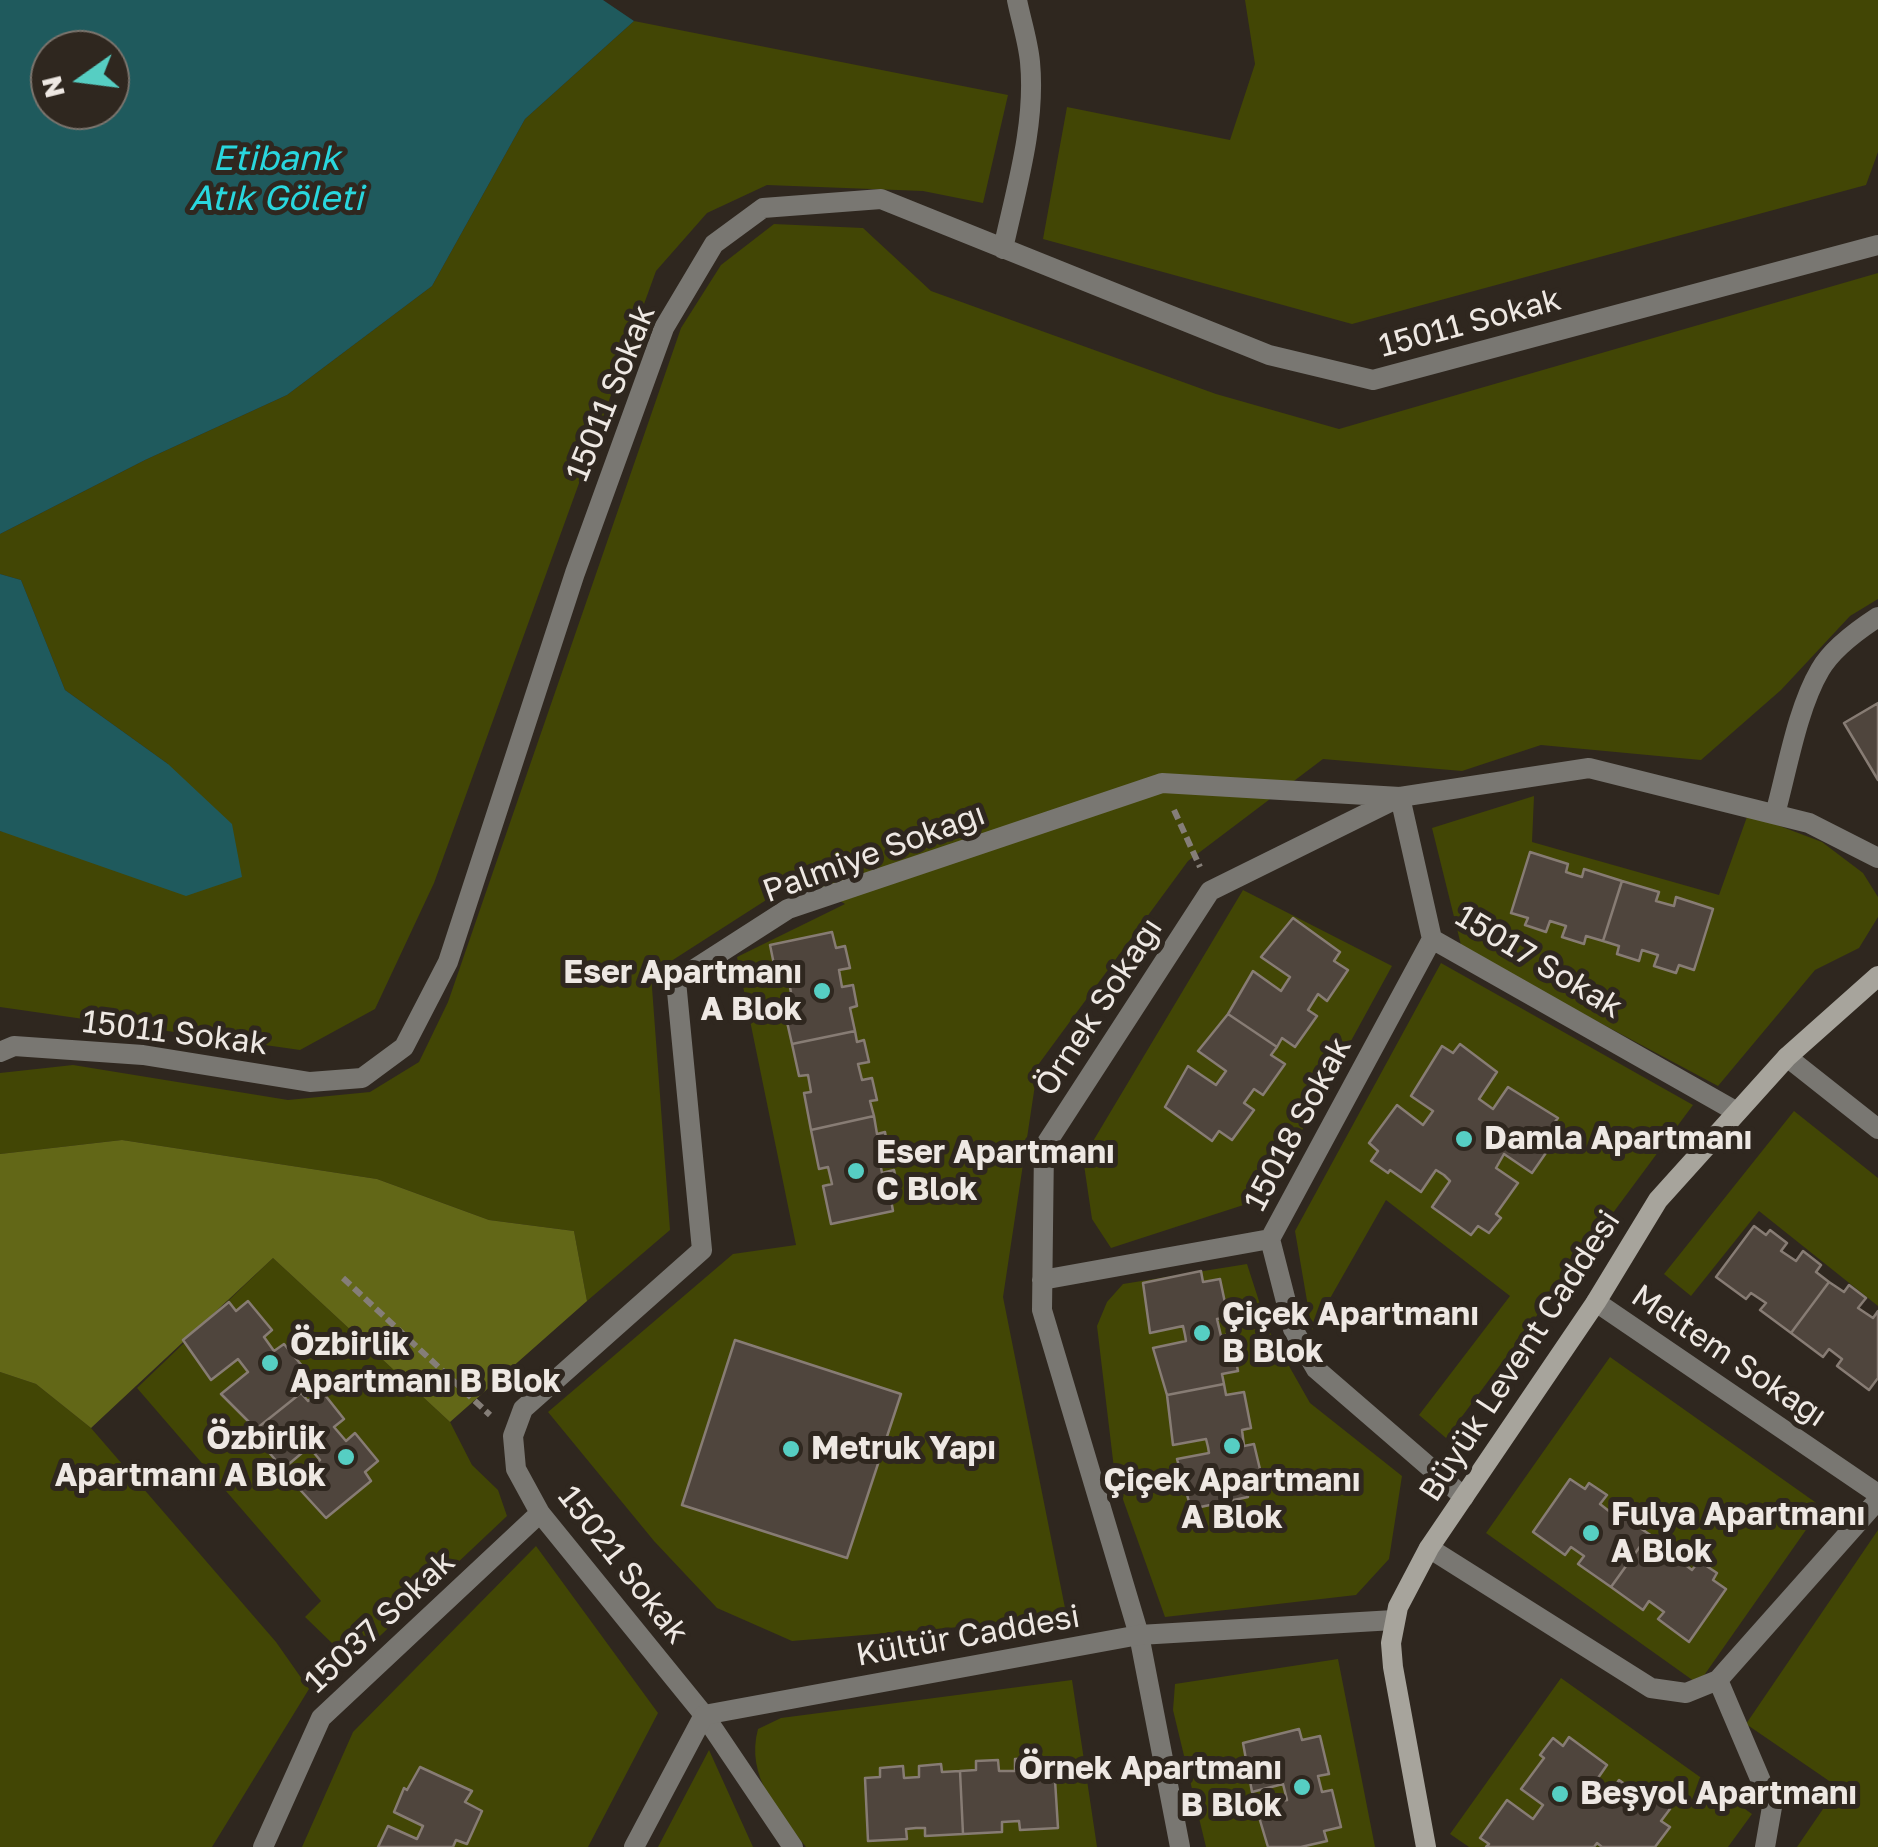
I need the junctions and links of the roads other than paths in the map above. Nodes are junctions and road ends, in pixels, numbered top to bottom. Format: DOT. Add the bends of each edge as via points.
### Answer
graph roads {
  1 [pos="1016,0"];
  2 [pos="1878,245"];
  3 [pos="1004,249"];
  4 [pos="1878,617"];
  5 [pos="1400,797"];
  6 [pos="1775,814"];
  7 [pos="1878,858"];
  8 [pos="1432,939"];
  9 [pos="1878,976"];
  10 [pos="0,1052"];
  11 [pos="1786,1057"];
  12 [pos="1738,1112"];
  13 [pos="1878,1130"];
  14 [pos="1270,1239"];
  15 [pos="1042,1280"];
  16 [pos="1596,1302"];
  17 [pos="513,1436"];
  18 [pos="1464,1497"];
  19 [pos="1878,1497"];
  20 [pos="540,1513"];
  21 [pos="1429,1548"];
  22 [pos="1394,1620"];
  23 [pos="1139,1636"];
  24 [pos="1718,1680"];
  25 [pos="704,1714"];
  26 [pos="263,1847"];
  27 [pos="634,1847"];
  28 [pos="793,1847"];
  29 [pos="1180,1847"];
  30 [pos="1426,1847"];
  31 [pos="1765,1847"];
  1 -- 3 [label="street" via="1030,62 1025,148"];
  2 -- 3 [label="street, 15011 Sokak" via="1373,380 1269,355"];
  3 -- 10 [label="street, 15011 Sokak" via="880,200 763,208 714,244 664,328 575,573 448,962 404,1047 362,1078 310,1082 143,1055 14,1046"];
  4 -- 6 [label="street" via="1820,669"];
  5 -- 6 [label="street" via="1590,768"];
  5 -- 8 [label="street, 15017 Sokak"];
  5 -- 15 [label="street, Örnek Sokağı" via="1210,891 1044,1147"];
  5 -- 17 [label="street, Palmiye Sokağı" via="1162,784 788,909 676,980 702,1250 523,1409"];
  6 -- 7 [label="street" via="1809,822"];
  8 -- 12 [label="street, 15017 Sokak"];
  8 -- 14 [label="street, 15018 Sokak"];
  9 -- 11 [label="street, Büyük Levent Caddesi"];
  11 -- 12 [label="street, Büyük Levent Caddesi"];
  11 -- 13 [label="street"];
  12 -- 16 [label="street, Büyük Levent Caddesi" via="1658,1200"];
  14 -- 15 [label="street, 15018 Sokak"];
  14 -- 18 [label="street" via="1292,1329 1316,1369"];
  15 -- 23 [label="street, Örnek Sokağı" via="1042,1310"];
  16 -- 18 [label="street, Büyük Levent Caddesi"];
  16 -- 19 [label="street, Meltem Sokağı"];
  17 -- 20 [label="street, 15021 Sokak" via="516,1469"];
  18 -- 21 [label="street, Büyük Levent Caddesi"];
  19 -- 24 [label="street"];
  20 -- 25 [label="street, 15021 Sokak"];
  20 -- 26 [label="street, 15037 Sokak" via="321,1718"];
  21 -- 22 [label="street, Büyük Levent Caddesi"];
  21 -- 24 [label="street" via="1651,1688 1686,1693"];
  22 -- 23 [label="street, Kültür Caddesi"];
  22 -- 30 [label="street, Büyük Levent Caddesi" via="1393,1667"];
  23 -- 25 [label="street, Kültür Caddesi"];
  23 -- 29 [label="street, Örnek Sokağı"];
  24 -- 31 [label="street" via="1772,1807"];
  25 -- 27 [label="street"];
  25 -- 28 [label="street, 15021 Sokak"];
}
